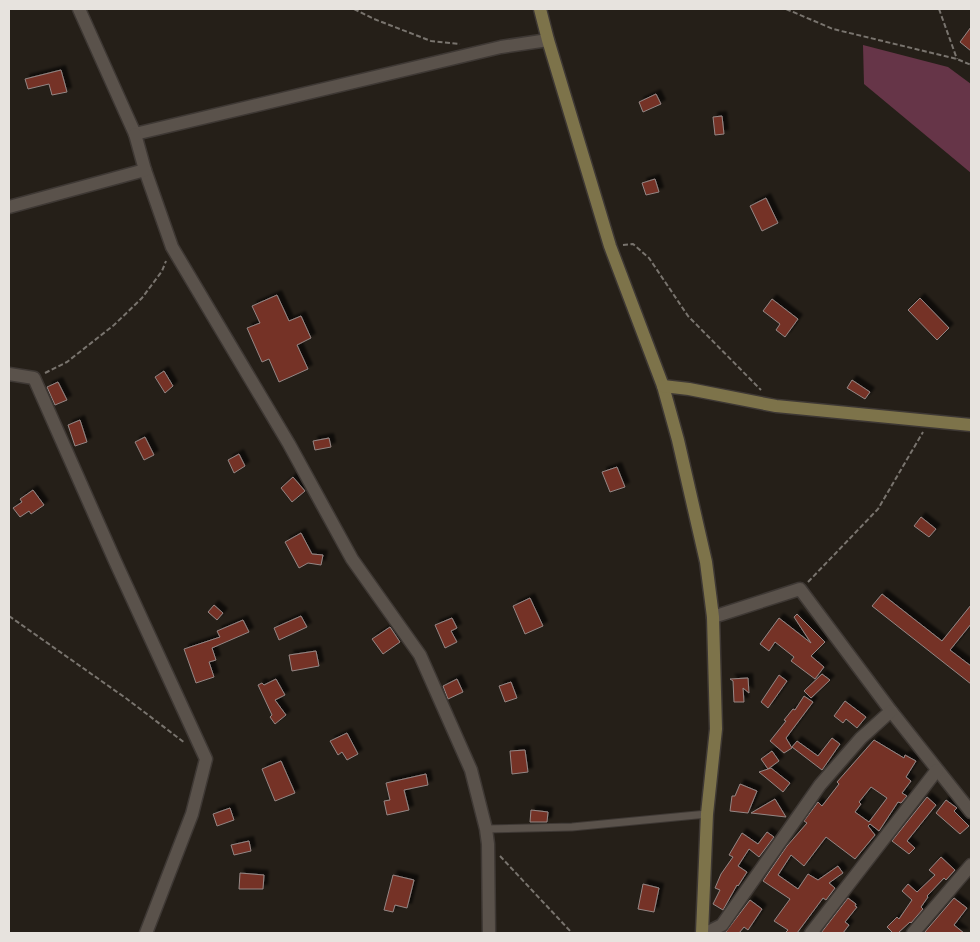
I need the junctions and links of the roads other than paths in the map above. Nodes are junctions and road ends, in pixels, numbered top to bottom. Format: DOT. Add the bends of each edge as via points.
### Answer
graph roads {
  1 [pos="79,9"];
  2 [pos="540,9"];
  3 [pos="548,40"];
  4 [pos="136,134"];
  5 [pos="145,170"];
  6 [pos="9,206"];
  7 [pos="9,374"];
  8 [pos="663,386"];
  9 [pos="971,425"];
  10 [pos="713,617"];
  11 [pos="892,711"];
  12 [pos="937,770"];
  13 [pos="971,810"];
  14 [pos="707,814"];
  15 [pos="486,829"];
  16 [pos="971,865"];
  17 [pos="146,933"];
  18 [pos="489,933"];
  19 [pos="702,933"];
  20 [pos="706,933"];
  21 [pos="811,933"];
  22 [pos="913,933"];
  1 -- 4 [label="street"];
  2 -- 3 [label="main road"];
  3 -- 4 [label="street" via="501,47"];
  3 -- 8 [label="main road" via="610,246"];
  4 -- 5 [label="street"];
  5 -- 6 [label="street"];
  5 -- 15 [label="street" via="172,247 289,444 352,560 420,655 471,770"];
  7 -- 17 [label="street" via="34,378 206,759 192,814"];
  8 -- 9 [label="main road" via="776,406"];
  8 -- 10 [label="main road" via="706,562"];
  10 -- 11 [label="street" via="800,589"];
  10 -- 14 [label="main road" via="716,729"];
  11 -- 12 [label="street"];
  11 -- 20 [label="street" via="861,738 820,785 722,925"];
  12 -- 13 [label="street"];
  12 -- 21 [label="street"];
  14 -- 15 [label="lane" via="572,827"];
  14 -- 19 [label="main road"];
  15 -- 18 [label="street"];
  16 -- 22 [label="street"];
}
